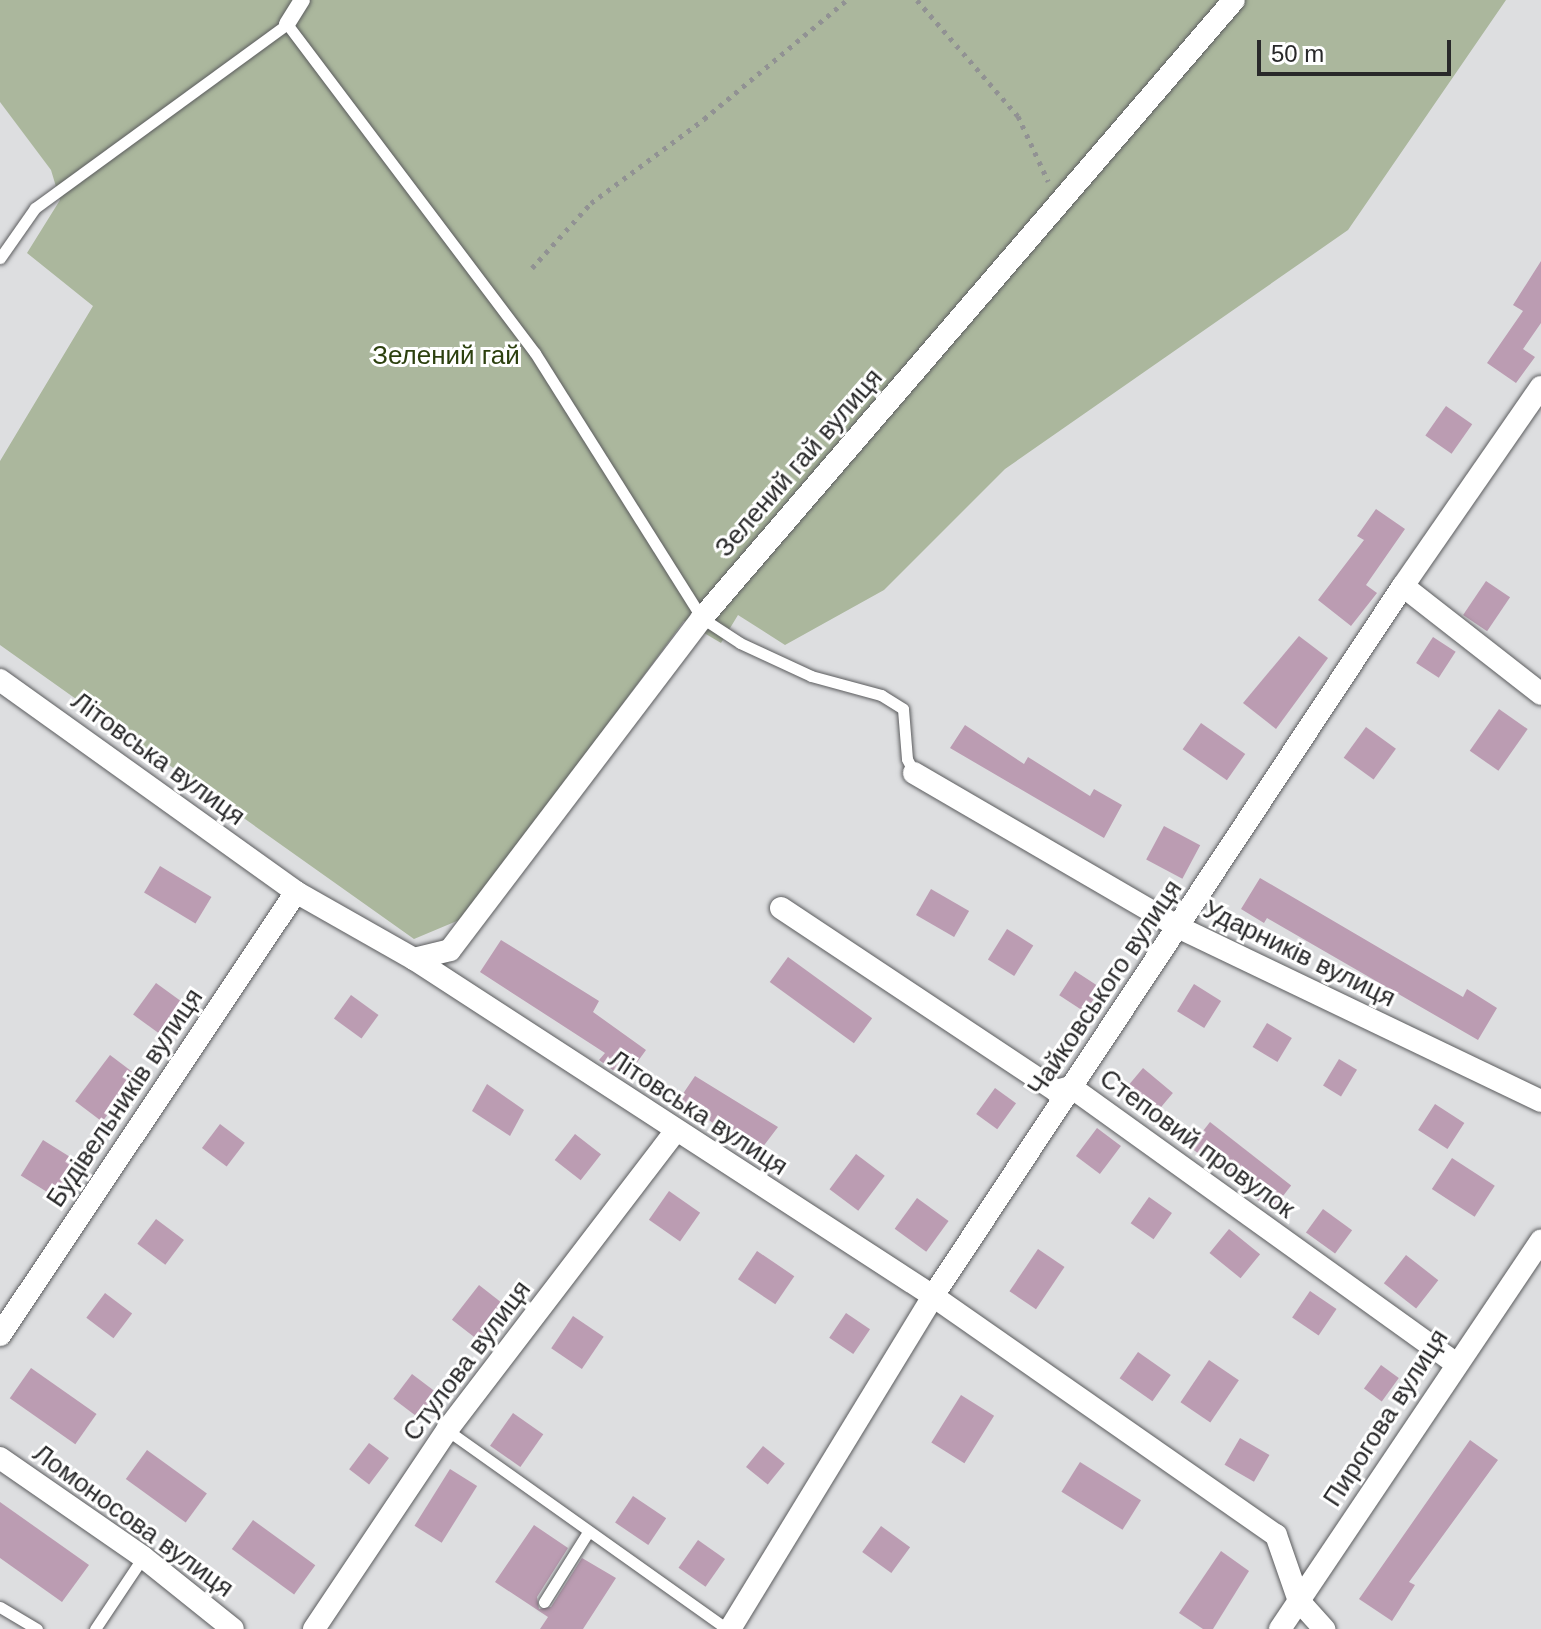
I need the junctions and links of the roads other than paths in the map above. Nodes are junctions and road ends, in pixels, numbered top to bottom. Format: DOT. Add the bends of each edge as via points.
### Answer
graph roads {
  1 [pos="302,0"];
  2 [pos="1234,0"];
  3 [pos="287,24"];
  4 [pos="0,258"];
  5 [pos="1541,387"];
  6 [pos="1403,586"];
  7 [pos="702,618"];
  8 [pos="0,680"];
  9 [pos="1541,694"];
  10 [pos="914,773"];
  11 [pos="296,892"];
  12 [pos="781,908"];
  13 [pos="1180,928"];
  14 [pos="414,959"];
  15 [pos="1071,1087"];
  16 [pos="1541,1101"];
  17 [pos="674,1133"];
  18 [pos="1541,1241"];
  19 [pos="933,1296"];
  20 [pos="0,1335"];
  21 [pos="1455,1363"];
  22 [pos="447,1430"];
  23 [pos="0,1458"];
  24 [pos="588,1532"];
  25 [pos="143,1557"];
  26 [pos="1299,1601"];
  27 [pos="544,1602"];
  28 [pos="0,1607"];
  29 [pos="37,1629"];
  30 [pos="95,1629"];
  31 [pos="233,1629"];
  32 [pos="314,1629"];
  33 [pos="729,1629"];
  34 [pos="1280,1629"];
  35 [pos="1324,1629"];
  1 -- 3 [label="street"];
  2 -- 7 [label="street, Зелений гай вулиця"];
  3 -- 4 [label="lane" via="35,208"];
  3 -- 7 [label="lane" via="535,353"];
  5 -- 6 [label="street, Чайковського вулиця"];
  6 -- 9 [label="street"];
  6 -- 13 [label="street, Чайковського вулиця"];
  7 -- 10 [label="lane" via="740,643 811,676 881,695 903,709 907,759"];
  7 -- 14 [label="street, Зелений гай вулиця" via="450,950"];
  8 -- 11 [label="street, Літовська вулиця"];
  10 -- 13 [label="street, Ударників вулиця"];
  11 -- 14 [label="street, Літовська вулиця"];
  11 -- 20 [label="street, Будівельників вулиця"];
  12 -- 15 [label="street, Степовий провулок" via="1056,1091"];
  13 -- 15 [label="street, Чайковського вулиця"];
  13 -- 16 [label="street, Ударників вулиця"];
  14 -- 17 [label="street, Літовська вулиця"];
  15 -- 19 [label="street, Чайковського вулиця"];
  15 -- 21 [label="street, Степовий провулок"];
  17 -- 19 [label="street, Літовська вулиця"];
  17 -- 22 [label="street, Стулова вулиця"];
  18 -- 21 [label="street, Пирогова вулиця"];
  19 -- 26 [label="street, Літовська вулиця" via="1276,1535"];
  19 -- 33 [label="street, Чайковського вулиця"];
  21 -- 26 [label="street, Пирогова вулиця"];
  22 -- 24 [label="lane"];
  22 -- 32 [label="street, Стулова вулиця"];
  23 -- 25 [label="street, Ломоносова вулиця"];
  24 -- 27 [label="lane"];
  24 -- 33 [label="lane"];
  25 -- 30 [label="lane"];
  25 -- 31 [label="street, Ломоносова вулиця"];
  26 -- 34 [label="street, Пирогова вулиця"];
  26 -- 35 [label="street, Літовська вулиця"];
  28 -- 29 [label="lane"];
}
